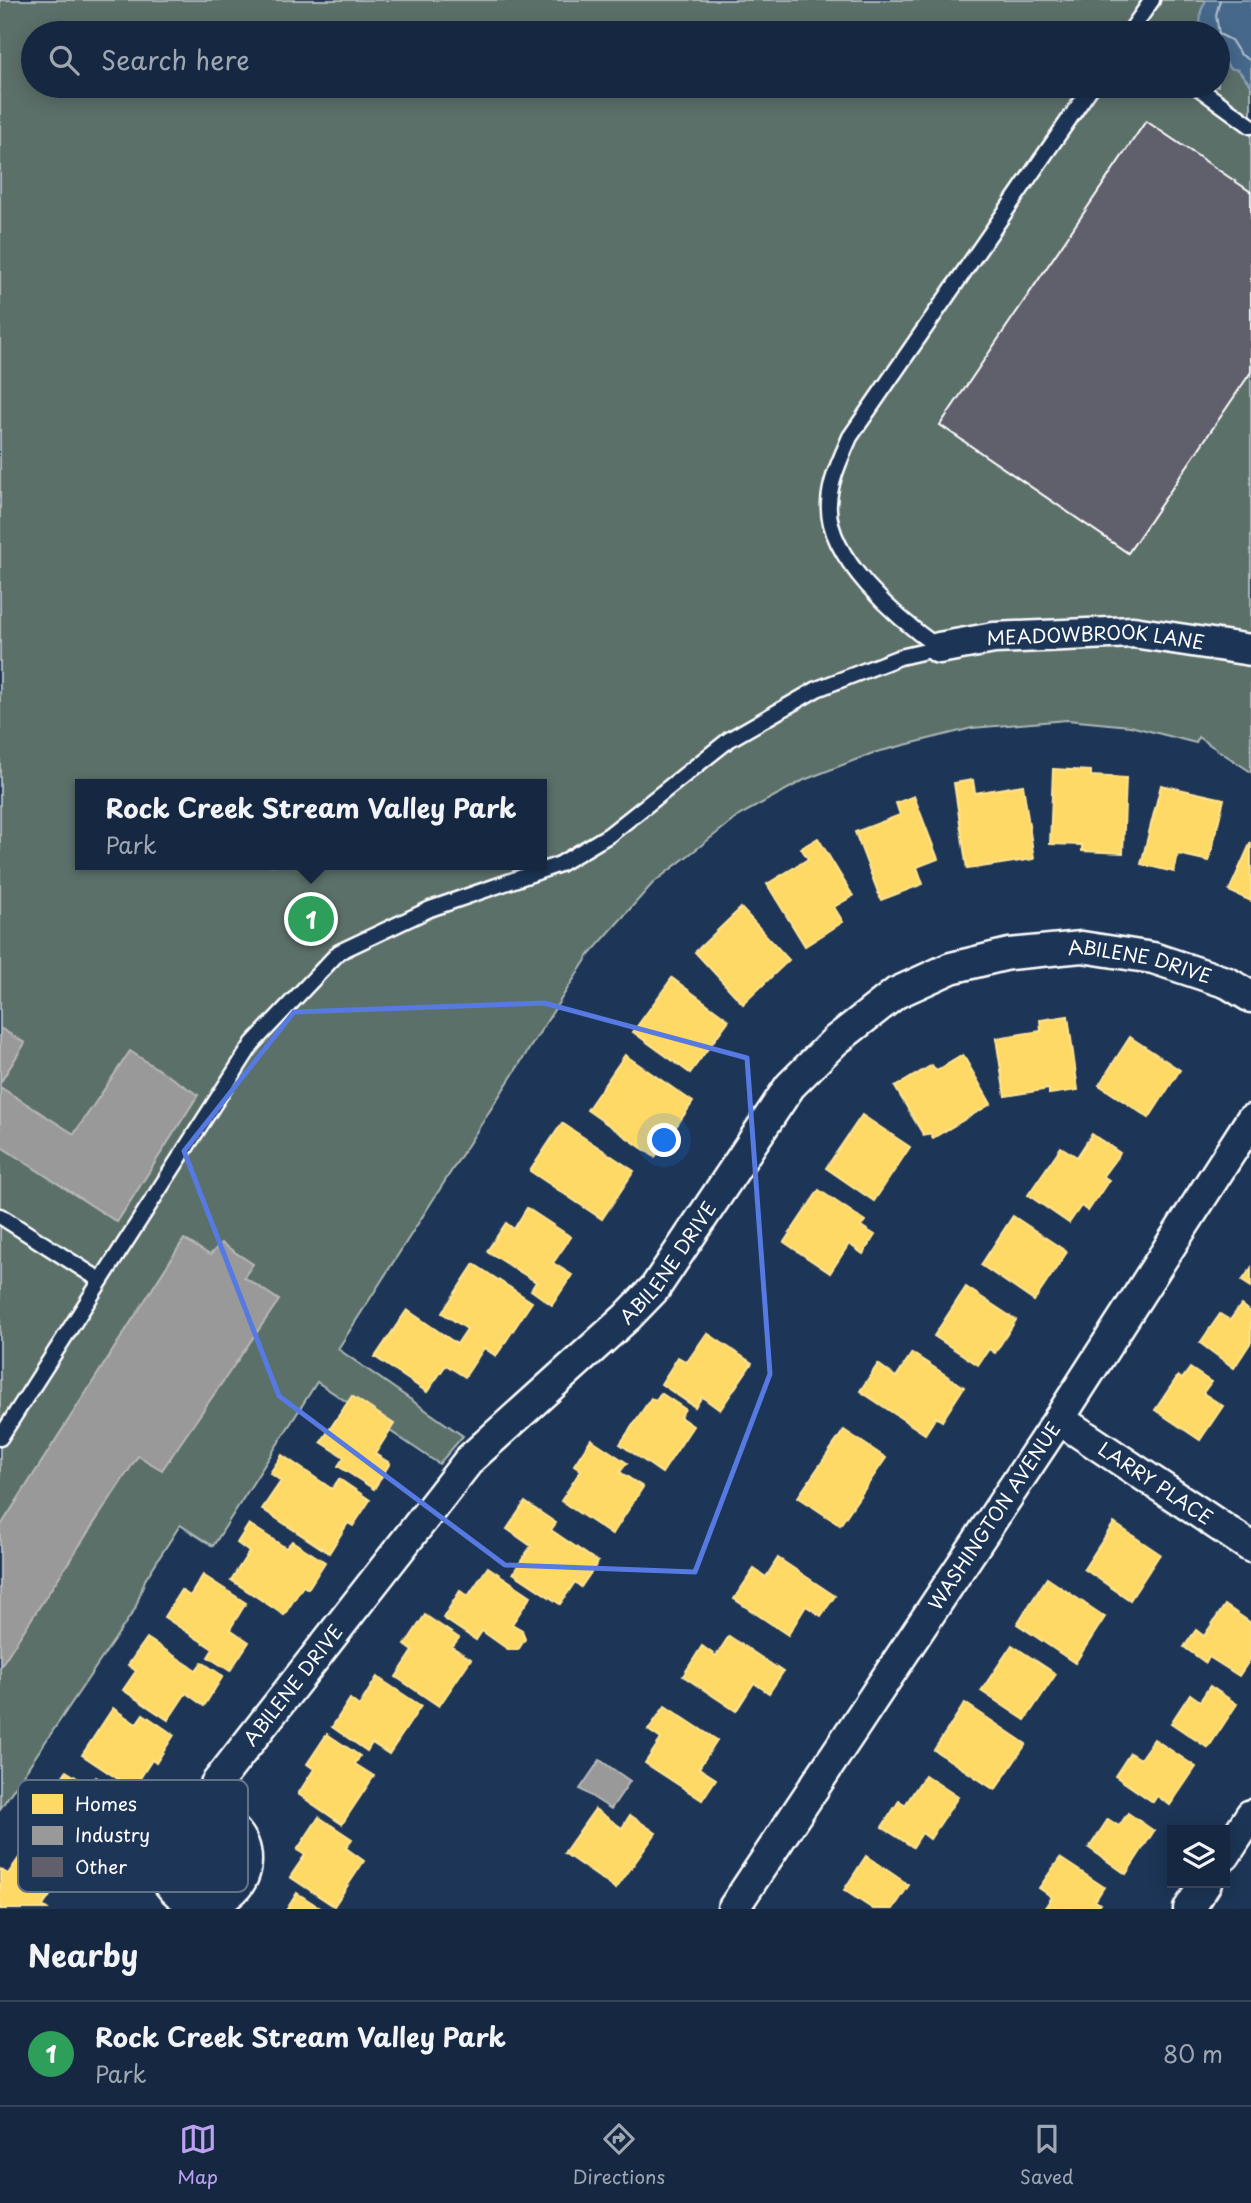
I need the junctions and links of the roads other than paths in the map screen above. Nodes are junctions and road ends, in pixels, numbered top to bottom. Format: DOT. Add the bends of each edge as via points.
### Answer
graph roads {
  1 [pos="1152,0"];
  2 [pos="1137,21"];
  3 [pos="1084,98"];
  4 [pos="1212,98"];
  5 [pos="1251,126"];
  6 [pos="939,648"];
  7 [pos="1251,650"];
  8 [pos="547,868"];
  9 [pos="543,870"];
  10 [pos="1251,997"];
  11 [pos="1251,1120"];
  12 [pos="0,1216"];
  13 [pos="100,1280"];
  14 [pos="1059,1419"];
  15 [pos="0,1438"];
  16 [pos="1251,1547"];
  17 [pos="219,1780"];
  18 [pos="1251,1815"];
  19 [pos="1230,1847"];
  20 [pos="1203,1888"];
  21 [pos="733,1909"];
  22 [pos="1189,1909"];
  1 -- 2 [label="lane"];
  3 -- 6 [label="lane" via="849,437 836,470 828,504 831,527 847,560 912,630"];
  4 -- 5 [label="lane"];
  6 -- 7 [label="street, MEADOWBROOK LANE" via="994,638 1133,632"];
  6 -- 8 [label="lane" via="901,657 817,689 741,733 609,835"];
  9 -- 13 [label="lane" via="430,909 339,952 253,1042"];
  10 -- 17 [label="street, ABILENE DRIVE" via="1228,983 1153,958 1082,947 1009,954 951,968 896,993 835,1041 790,1086 655,1287 470,1459"];
  11 -- 14 [label="street, WASHINGTON AVENUE"];
  12 -- 13 [label="lane"];
  13 -- 15 [label="lane"];
  14 -- 16 [label="street, LARRY PLACE"];
  14 -- 21 [label="street, WASHINGTON AVENUE"];
  18 -- 19 [label="street"];
  20 -- 22 [label="street"];
}
